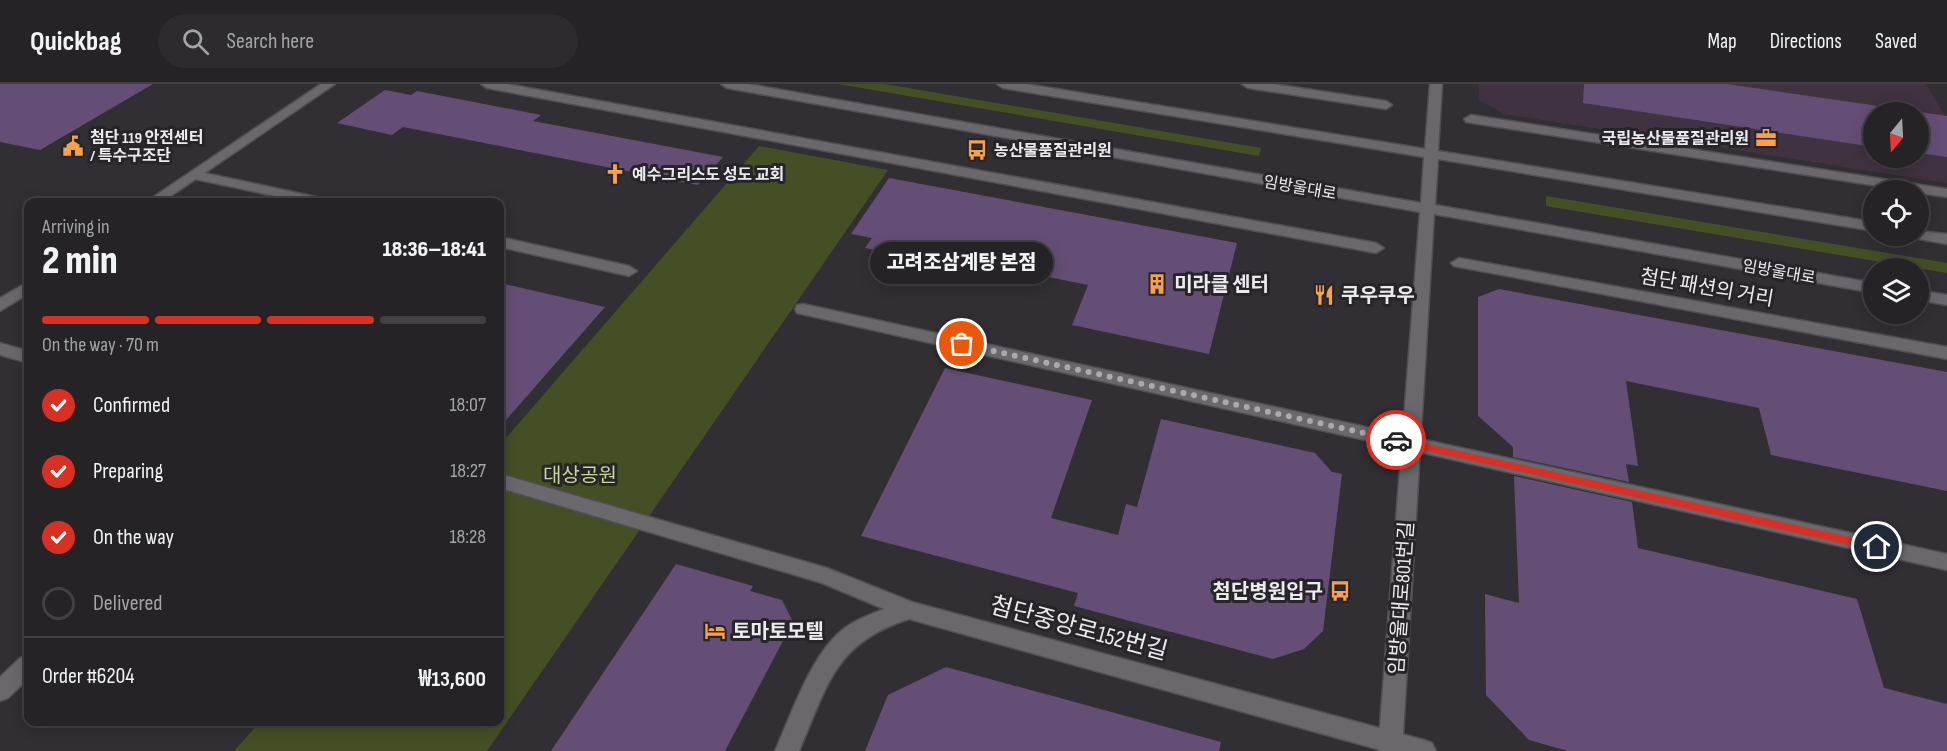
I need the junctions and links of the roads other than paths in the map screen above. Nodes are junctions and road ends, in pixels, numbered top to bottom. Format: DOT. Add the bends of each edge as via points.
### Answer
graph roads {
  1 [pos="330,84"];
  2 [pos="487,84"];
  3 [pos="727,84"];
  4 [pos="1003,84"];
  5 [pos="1248,84"];
  6 [pos="1436,84"];
  7 [pos="1386,105"];
  8 [pos="1471,119"];
  9 [pos="1433,155"];
  10 [pos="195,175"];
  11 [pos="1947,193"];
  12 [pos="159,198"];
  13 [pos="302,198"];
  14 [pos="1429,210"];
  15 [pos="1863,225"];
  16 [pos="1929,237"];
  17 [pos="1947,240"];
  18 [pos="504,243"];
  19 [pos="1376,248"];
  20 [pos="1459,263"];
  21 [pos="629,270"];
  22 [pos="1863,286"];
  23 [pos="24,289"];
  24 [pos="1929,298"];
  25 [pos="1947,300"];
  26 [pos="0,306"];
  27 [pos="803,309"];
  28 [pos="0,349"];
  29 [pos="1947,353"];
  30 [pos="24,356"];
  31 [pos="1413,444"];
  32 [pos="504,482"];
  33 [pos="1947,562"];
  34 [pos="909,610"];
  35 [pos="24,669"];
  36 [pos="0,691"];
  37 [pos="1390,746"];
  38 [pos="787,751"];
  39 [pos="1424,751"];
  1 -- 10 [label="street"];
  2 -- 19 [label="street"];
  3 -- 14 [label="street, 임방울대로"];
  4 -- 9 [label="street"];
  5 -- 7 [label="street"];
  6 -- 9 [label="street, 임방울대로801번길"];
  8 -- 11 [label="street"];
  9 -- 14 [label="street, 임방울대로801번길"];
  9 -- 15 [label="street"];
  10 -- 12 [label="street"];
  10 -- 13 [label="street"];
  14 -- 22 [label="street, 임방울대로"];
  14 -- 31 [label="street, 임방울대로801번길"];
  16 -- 17 [label="street"];
  18 -- 21 [label="street"];
  20 -- 29 [label="street, 첨단 패션의 거리"];
  23 -- 26 [label="street"];
  24 -- 25 [label="street"];
  27 -- 31 [label="street"];
  28 -- 30 [label="street"];
  31 -- 33 [label="street"];
  31 -- 37 [label="street, 임방울대로801번길"];
  32 -- 34 [label="street, 첨단중앙로152번길" via="827,576"];
  34 -- 37 [label="street, 첨단중앙로152번길"];
  34 -- 38 [label="street" via="852,634 834,653"];
  35 -- 36 [label="street"];
  37 -- 39 [label="street, 첨단중앙로152번길"];
}
